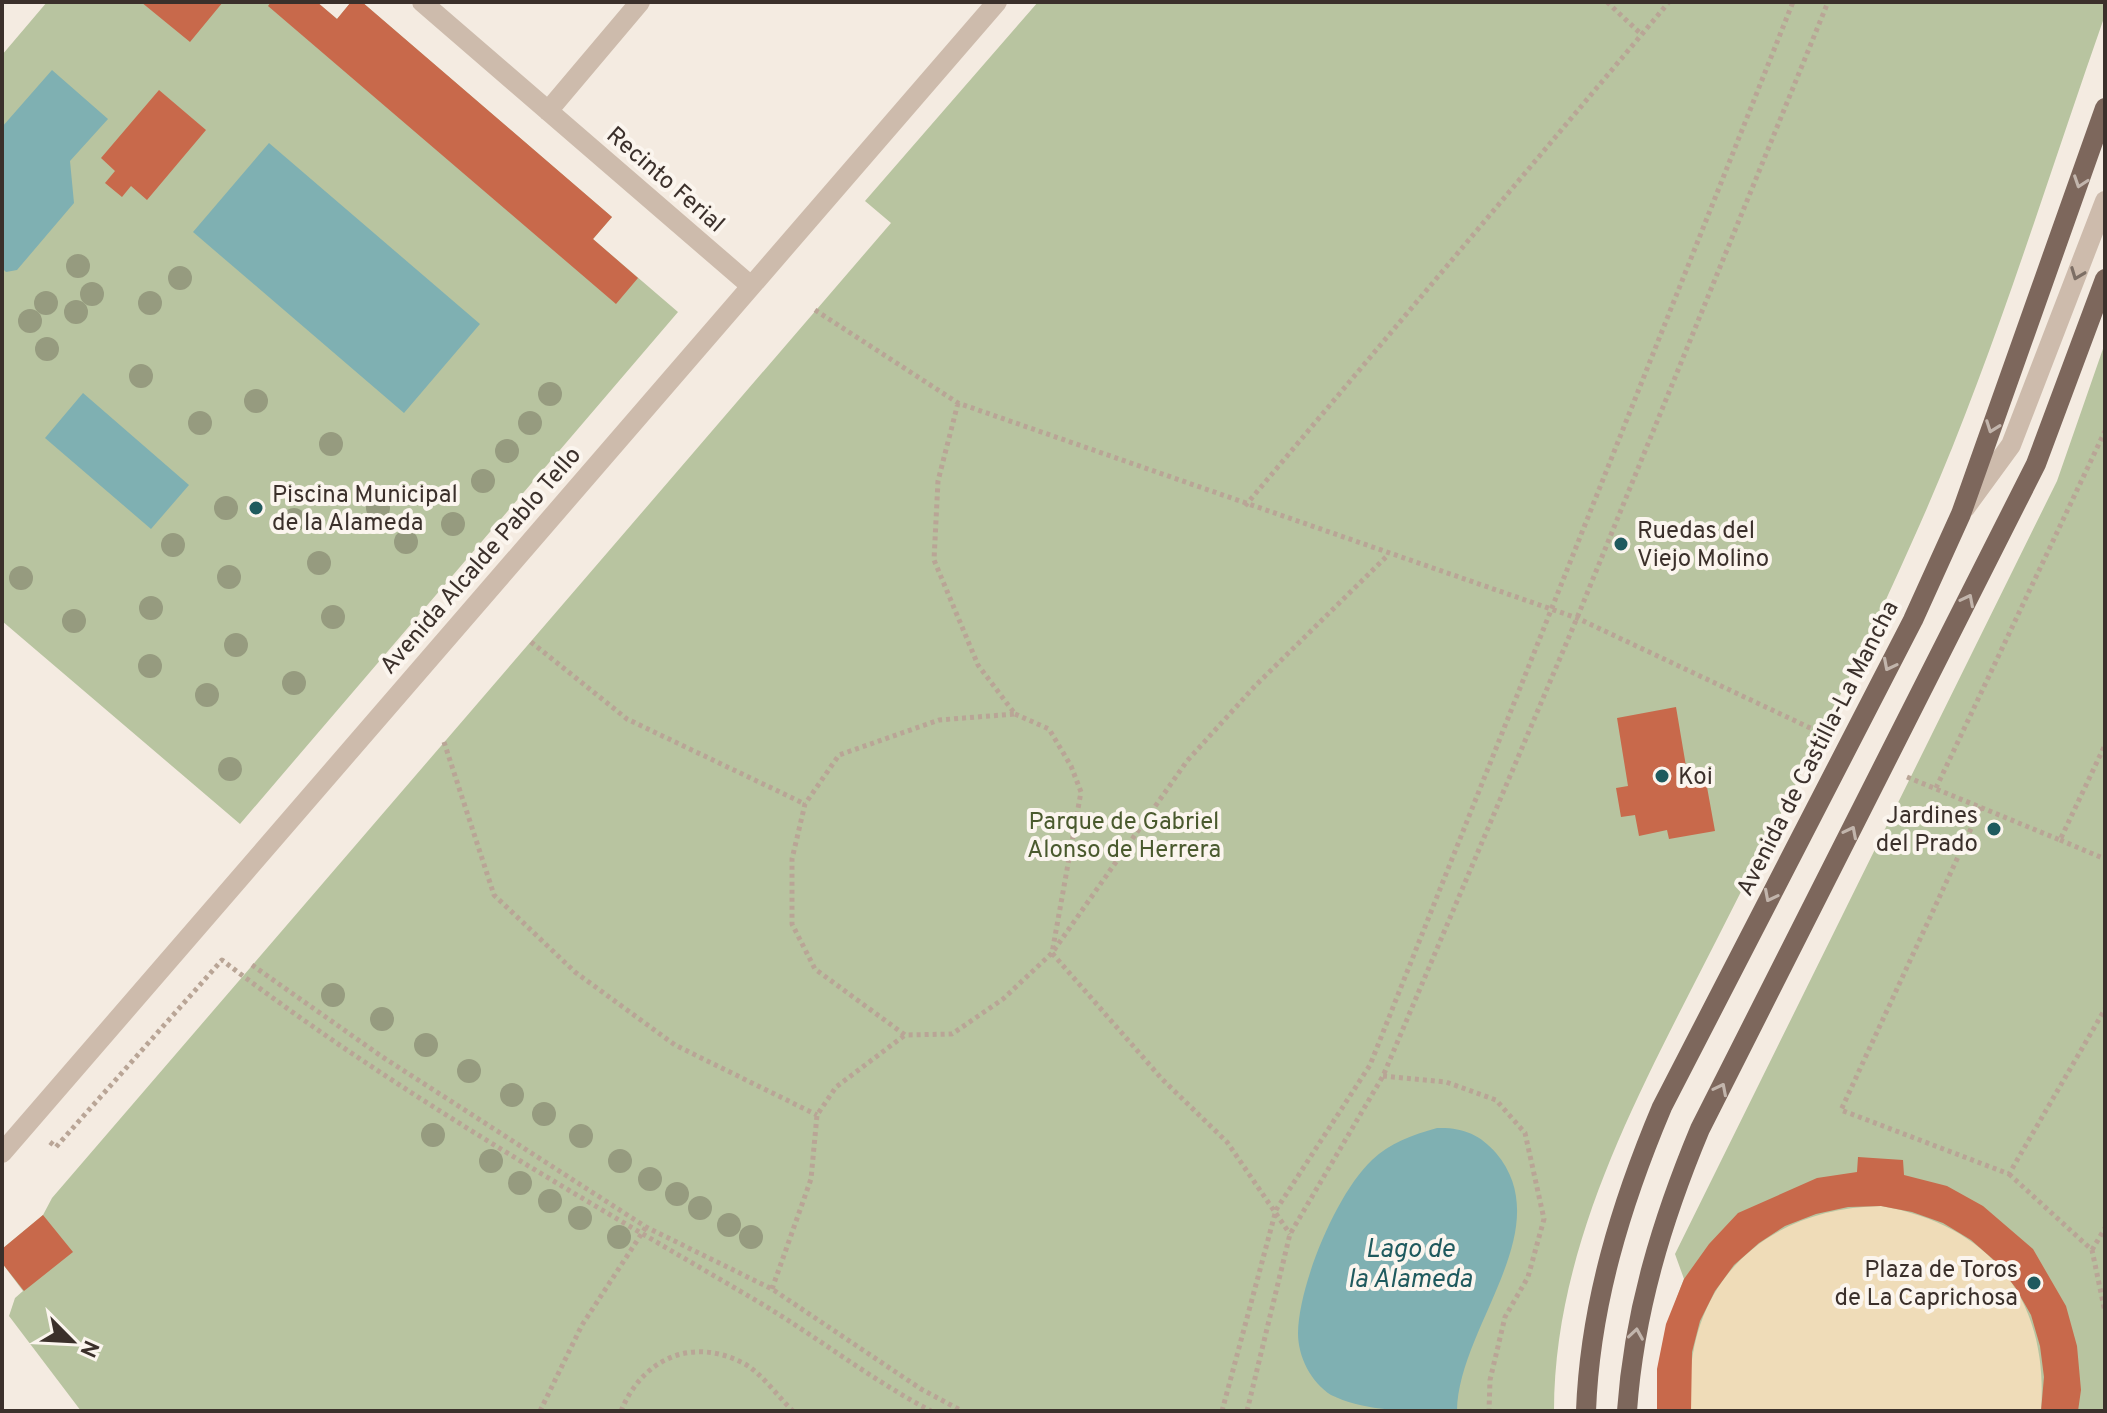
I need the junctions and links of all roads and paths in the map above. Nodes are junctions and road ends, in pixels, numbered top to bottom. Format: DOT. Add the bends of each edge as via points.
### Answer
graph roads {
  1 [pos="422,2"];
  2 [pos="640,2"];
  3 [pos="997,2"];
  4 [pos="1607,2"];
  5 [pos="1669,2"];
  6 [pos="1793,2"];
  7 [pos="1828,2"];
  8 [pos="1641,34"];
  9 [pos="2105,108"];
  10 [pos="548,111"];
  11 [pos="2105,201"];
  12 [pos="2105,279"];
  13 [pos="751,286"];
  14 [pos="815,310"];
  15 [pos="958,403"];
  16 [pos="2105,431"];
  17 [pos="1245,506"];
  18 [pos="1961,514"];
  19 [pos="1388,555"];
  20 [pos="1554,610"];
  21 [pos="1577,618"];
  22 [pos="531,642"];
  23 [pos="1015,714"];
  24 [pos="444,742"];
  25 [pos="2105,745"];
  26 [pos="1846,748"];
  27 [pos="1885,766"];
  28 [pos="1936,789"];
  29 [pos="805,804"];
  30 [pos="1981,807"];
  31 [pos="2060,840"];
  32 [pos="2105,859"];
  33 [pos="1052,953"];
  34 [pos="252,965"];
  35 [pos="2105,1009"];
  36 [pos="905,1035"];
  37 [pos="1383,1076"];
  38 [pos="817,1115"];
  39 [pos="27,1124"];
  40 [pos="2,1153"];
  41 [pos="2009,1174"];
  42 [pos="1276,1210"];
  43 [pos="646,1227"];
  44 [pos="2105,1228"];
  45 [pos="1290,1234"];
  46 [pos="640,1236"];
  47 [pos="2092,1250"];
  48 [pos="772,1289"];
  49 [pos="2105,1312"];
  50 [pos="540,1411"];
  51 [pos="621,1411"];
  52 [pos="793,1411"];
  53 [pos="931,1411"];
  54 [pos="962,1411"];
  55 [pos="1222,1411"];
  56 [pos="1247,1411"];
  57 [pos="1489,1411"];
  58 [pos="1586,1411"];
  59 [pos="1627,1411"];
  1 -- 10 [label="street, Recinto Ferial"];
  2 -- 10 [label="street"];
  3 -- 13 [label="street, Avenida Alcalde Pablo Tello"];
  4 -- 8 [label="path"];
  5 -- 8 [label="path"];
  6 -- 20 [label="path"];
  7 -- 21 [label="path"];
  8 -- 17 [label="path"];
  9 -- 18 [label="main road, Avenida de Castilla-La Mancha, one-way"];
  10 -- 13 [label="street, Recinto Ferial"];
  11 -- 18 [label="street, one-way" via="2011,445"];
  27 -- 12 [label="main road, one-way" via="2036,464"];
  13 -- 39 [label="street, Avenida Alcalde Pablo Tello"];
  14 -- 15 [label="path"];
  15 -- 17 [label="path"];
  15 -- 23 [label="path" via="938,481 934,560 978,665"];
  16 -- 28 [label="path"];
  17 -- 19 [label="path"];
  18 -- 26 [label="main road, Avenida de Castilla-La Mancha, one-way"];
  19 -- 20 [label="path"];
  19 -- 33 [label="path" via="1187,761"];
  20 -- 21 [label="path"];
  20 -- 42 [label="path" via="1370,1065"];
  21 -- 26 [label="path"];
  21 -- 37 [label="path"];
  22 -- 29 [label="path" via="627,719"];
  23 -- 29 [label="path" via="939,720 839,755"];
  23 -- 33 [label="path" via="1049,729 1081,792"];
  24 -- 38 [label="path" via="494,895 575,972 675,1045"];
  25 -- 31 [label="path"];
  26 -- 58 [label="main road, Avenida de Castilla-La Mancha, one-way" via="1662,1107 1637,1167 1601,1293"];
  27 -- 28 [label="path"];
  59 -- 27 [label="main road, one-way" via="1638,1323 1674,1192 1700,1129"];
  28 -- 30 [label="path"];
  29 -- 36 [label="path" via="792,859 792,924 815,969"];
  30 -- 31 [label="path"];
  30 -- 41 [label="path" via="1841,1110"];
  31 -- 32 [label="path"];
  33 -- 36 [label="path" via="1003,999 952,1034"];
  33 -- 42 [label="path" via="1162,1079 1227,1142"];
  34 -- 43 [label="path" via="381,1056"];
  35 -- 41 [label="path"];
  36 -- 38 [label="path" via="836,1087"];
  37 -- 45 [label="path"];
  37 -- 57 [label="path" via="1446,1082 1496,1100 1525,1133 1544,1219 1528,1277 1505,1317 1490,1380"];
  38 -- 48 [label="path" via="811,1179"];
  39 -- 40 [label="street, Avenida Alcalde Pablo Tello"];
  39 -- 46 [label="path" via="56,1147 222,960 301,1021"];
  41 -- 47 [label="path"];
  42 -- 45 [label="path"];
  42 -- 55 [label="path"];
  43 -- 46 [label="path"];
  43 -- 48 [label="path"];
  44 -- 47 [label="path"];
  45 -- 56 [label="path"];
  46 -- 50 [label="path" via="582,1325"];
  46 -- 53 [label="path" via="758,1302"];
  47 -- 49 [label="path"];
  48 -- 54 [label="path"];
  51 -- 52 [label="path" via="632,1385 664,1357 708,1353 745,1364"];
}
